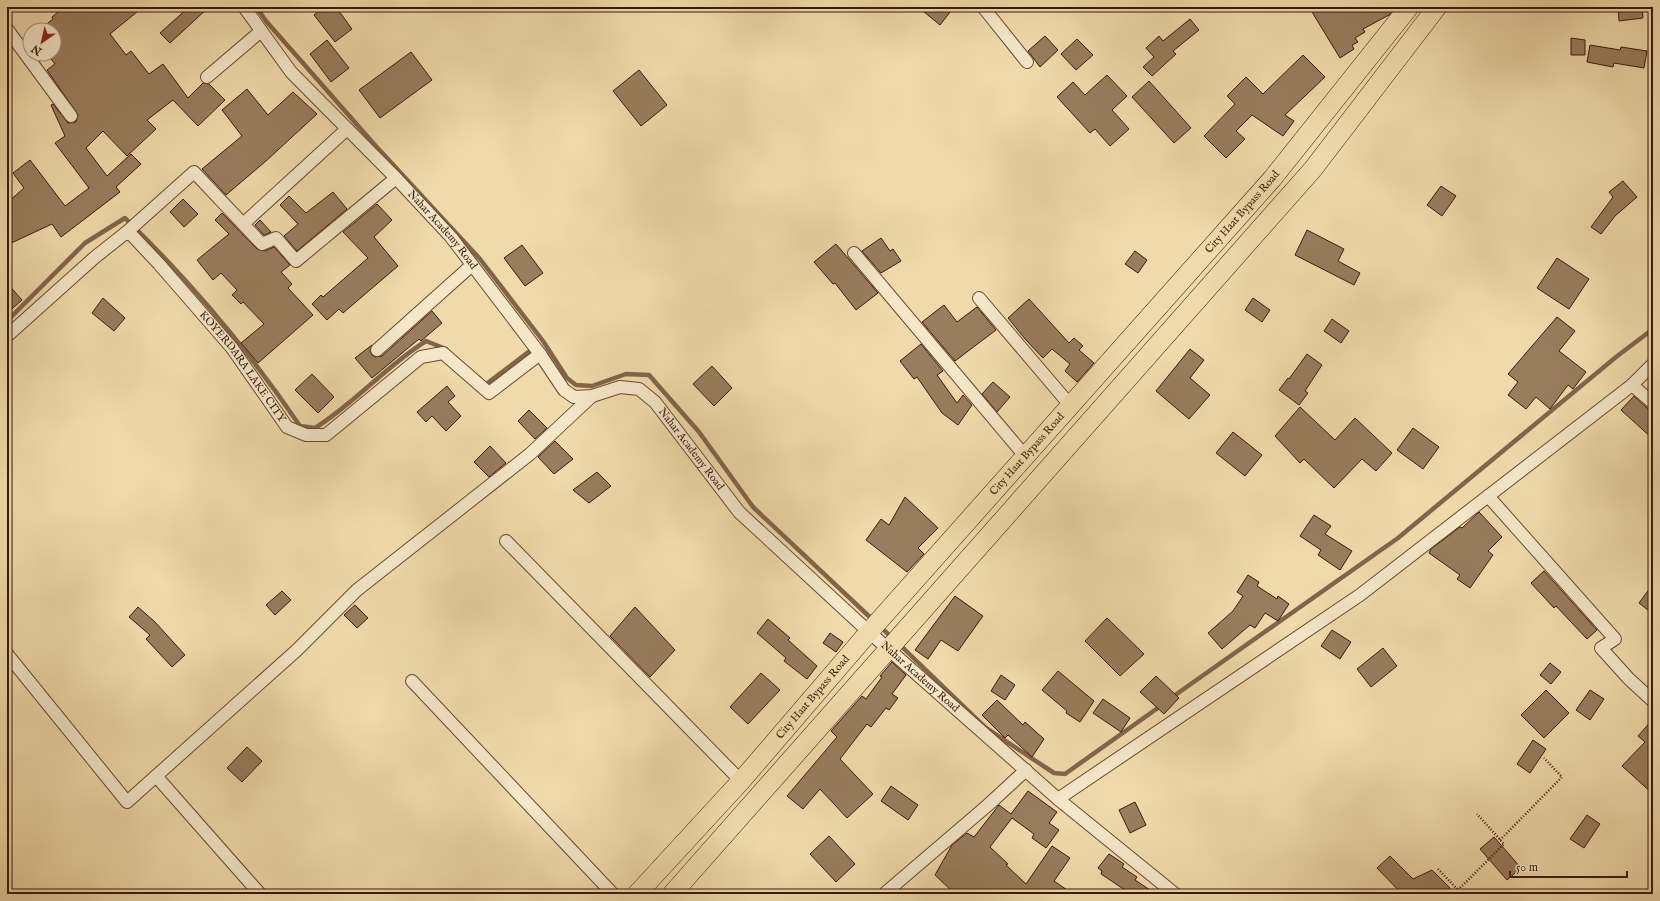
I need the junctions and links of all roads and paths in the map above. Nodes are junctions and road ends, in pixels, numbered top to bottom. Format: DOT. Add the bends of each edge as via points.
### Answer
graph roads {
  1 [pos="244,7"];
  2 [pos="983,7"];
  3 [pos="1409,7"];
  4 [pos="1437,7"];
  5 [pos="7,29"];
  6 [pos="262,31"];
  7 [pos="1027,62"];
  8 [pos="207,78"];
  9 [pos="71,116"];
  10 [pos="347,129"];
  11 [pos="396,178"];
  12 [pos="243,224"];
  13 [pos="128,231"];
  14 [pos="854,253"];
  15 [pos="472,265"];
  16 [pos="979,298"];
  17 [pos="7,336"];
  18 [pos="377,350"];
  19 [pos="540,354"];
  20 [pos="1653,364"];
  21 [pos="1632,385"];
  22 [pos="592,396"];
  23 [pos="1653,402"];
  24 [pos="1070,405"];
  25 [pos="1025,456"];
  26 [pos="1488,496"];
  27 [pos="506,541"];
  28 [pos="869,632"];
  29 [pos="888,649"];
  30 [pos="7,654"];
  31 [pos="412,681"];
  32 [pos="1653,701"];
  33 [pos="1544,758"];
  34 [pos="1026,770"];
  35 [pos="156,776"];
  36 [pos="741,781"];
  37 [pos="1058,798"];
  38 [pos="1477,814"];
  39 [pos="1500,840"];
  40 [pos="1438,869"];
  41 [pos="1458,890"];
  42 [pos="260,894"];
  43 [pos="613,894"];
  44 [pos="637,894"];
  45 [pos="672,894"];
  46 [pos="884,894"];
  47 [pos="1176,894"];
  48 [pos="1462,894"];
  1 -- 6 [label="street, Nahar Academy Road"];
  2 -- 7 [label="street"];
  3 -- 24 [label="main road, City Haat Bypass Road" via="1272,179"];
  4 -- 29 [label="main road, City Haat Bypass Road" via="1313,169"];
  5 -- 9 [label="street"];
  6 -- 8 [label="street"];
  6 -- 10 [label="street, Nahar Academy Road" via="291,72"];
  10 -- 11 [label="street, Nahar Academy Road"];
  10 -- 12 [label="street"];
  11 -- 12 [label="street" via="296,261 276,238 262,244"];
  11 -- 15 [label="street, Nahar Academy Road"];
  12 -- 13 [label="street" via="194,172"];
  13 -- 17 [label="street"];
  13 -- 19 [label="street, KOYERDARA LAKE CITY" via="232,348 287,427 306,436 326,435 421,357 443,353 489,393"];
  14 -- 25 [label="street"];
  15 -- 18 [label="street"];
  15 -- 19 [label="street, Nahar Academy Road"];
  16 -- 24 [label="street"];
  19 -- 22 [label="street, Nahar Academy Road" via="564,390 574,397"];
  20 -- 21 [label="street"];
  21 -- 23 [label="street"];
  21 -- 26 [label="street"];
  22 -- 28 [label="street, Nahar Academy Road" via="620,387 639,389 658,400 739,512"];
  22 -- 35 [label="street" via="530,454 357,590 297,650"];
  24 -- 25 [label="main road, City Haat Bypass Road"];
  25 -- 28 [label="main road, City Haat Bypass Road"];
  26 -- 32 [label="street" via="1615,639 1600,648"];
  26 -- 37 [label="street" via="1360,595"];
  27 -- 36 [label="street"];
  28 -- 29 [label="street, Nahar Academy Road"];
  28 -- 36 [label="main road, City Haat Bypass Road"];
  29 -- 34 [label="street, Nahar Academy Road"];
  29 -- 45 [label="main road, City Haat Bypass Road"];
  30 -- 35 [label="street" via="127,802"];
  31 -- 43 [label="street"];
  33 -- 39 [label="path" via="1562,777"];
  34 -- 37 [label="street, Nahar Academy Road"];
  34 -- 46 [label="street"];
  35 -- 42 [label="street"];
  36 -- 44 [label="main road, City Haat Bypass Road"];
  37 -- 47 [label="street, Nahar Academy Road"];
  38 -- 39 [label="path"];
  39 -- 41 [label="path" via="1504,844"];
  40 -- 41 [label="path"];
  41 -- 48 [label="path"];
}
